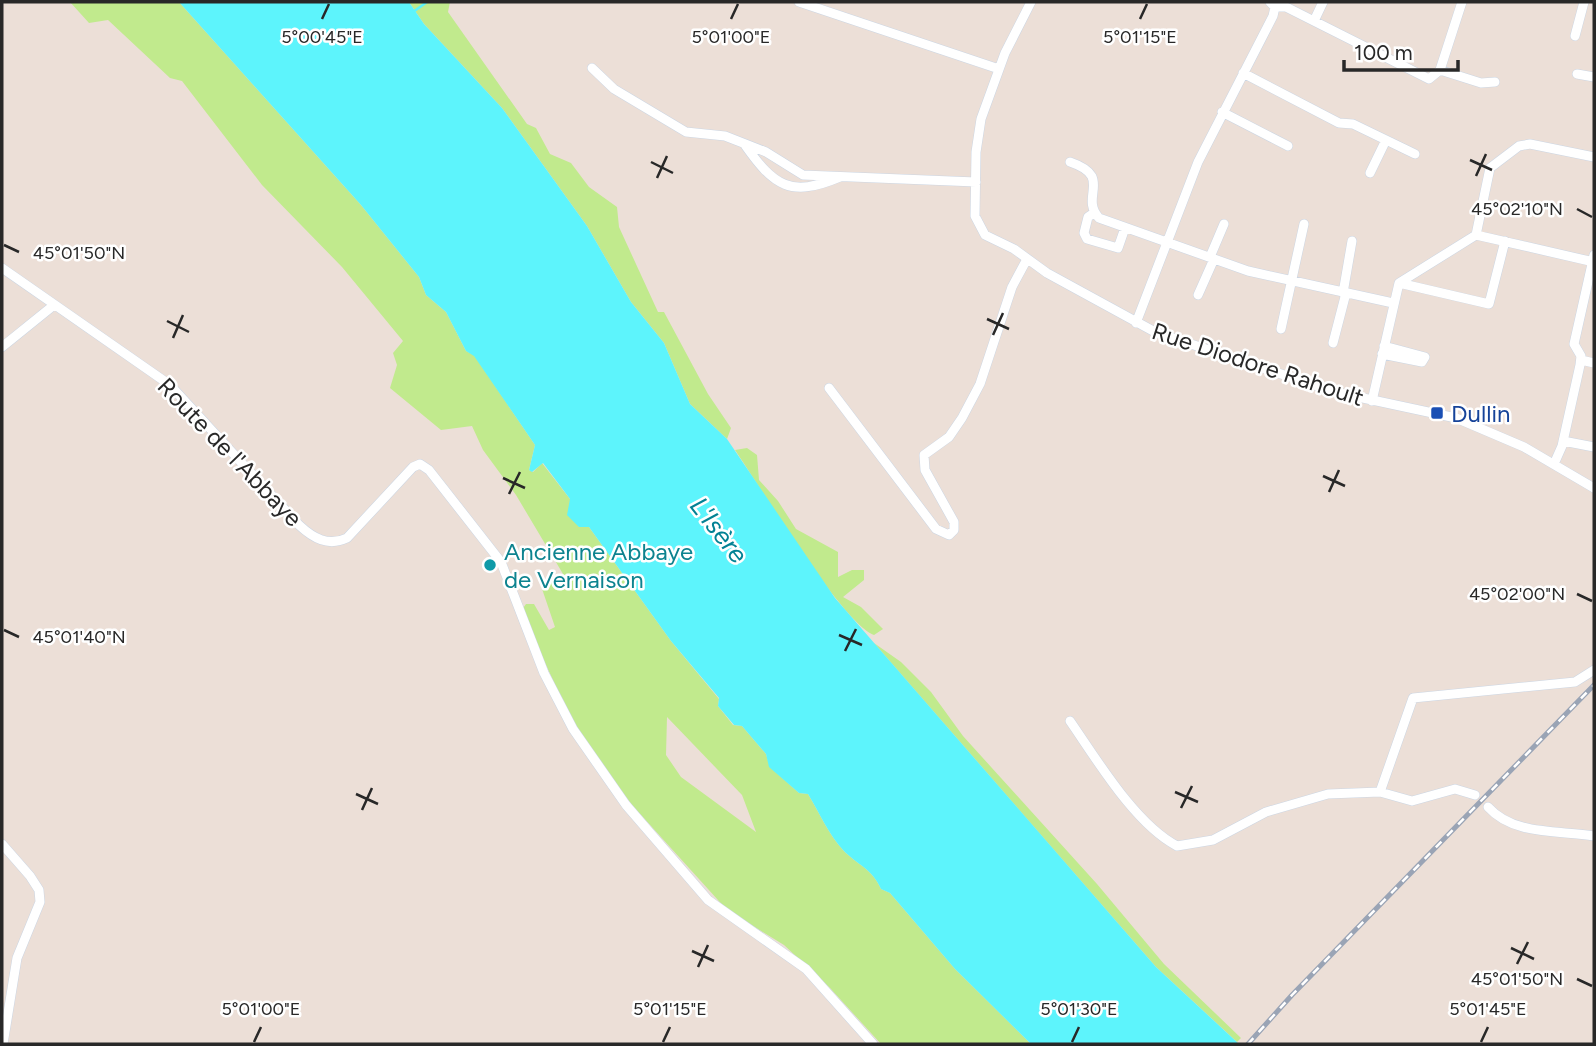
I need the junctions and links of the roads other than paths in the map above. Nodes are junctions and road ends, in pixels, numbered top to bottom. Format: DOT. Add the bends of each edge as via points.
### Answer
graph roads {
  1 [pos="799,2"];
  2 [pos="1031,2"];
  3 [pos="1323,2"];
  4 [pos="1462,2"];
  5 [pos="1584,2"];
  6 [pos="1272,4"];
  7 [pos="1314,21"];
  8 [pos="1576,36"];
  9 [pos="592,68"];
  10 [pos="999,69"];
  11 [pos="1440,71"];
  12 [pos="1243,73"];
  13 [pos="1577,74"];
  14 [pos="1594,77"];
  15 [pos="1495,82"];
  16 [pos="1222,112"];
  17 [pos="1386,140"];
  18 [pos="744,144"];
  19 [pos="1288,146"];
  20 [pos="1415,154"];
  21 [pos="1594,158"];
  22 [pos="1070,162"];
  23 [pos="1370,173"];
  24 [pos="845,175"];
  25 [pos="976,182"];
  26 [pos="1094,213"];
  27 [pos="1224,224"];
  28 [pos="1304,224"];
  29 [pos="1125,228"];
  30 [pos="1476,235"];
  31 [pos="1352,241"];
  32 [pos="1505,241"];
  33 [pos="1168,242"];
  34 [pos="1212,258"];
  35 [pos="1027,259"];
  36 [pos="1594,259"];
  37 [pos="2,268"];
  38 [pos="1291,281"];
  39 [pos="1399,283"];
  40 [pos="1345,293"];
  41 [pos="1198,295"];
  42 [pos="1393,303"];
  43 [pos="54,305"];
  44 [pos="1136,323"];
  45 [pos="1281,329"];
  46 [pos="1333,343"];
  47 [pos="2,347"];
  48 [pos="1581,360"];
  49 [pos="1594,363"];
  50 [pos="829,388"];
  51 [pos="1372,401"];
  52 [pos="1563,442"];
  53 [pos="1594,447"];
  54 [pos="1554,464"];
  55 [pos="1594,488"];
  56 [pos="1594,670"];
  57 [pos="1070,721"];
  58 [pos="1380,792"];
  59 [pos="1475,794"];
  60 [pos="1488,807"];
  61 [pos="1594,836"];
  62 [pos="2,844"];
  63 [pos="3,1044"];
  64 [pos="873,1044"];
  1 -- 10 [label="street"];
  2 -- 10 [label="street"];
  3 -- 7 [label="street"];
  4 -- 11 [label="street"];
  5 -- 8 [label="street"];
  6 -- 7 [label="street"];
  6 -- 12 [label="street"];
  7 -- 11 [label="street" via="1429,79"];
  9 -- 18 [label="street" via="614,89 686,132 725,136"];
  10 -- 25 [label="street" via="981,119"];
  11 -- 15 [label="street" via="1481,83"];
  12 -- 16 [label="street"];
  12 -- 17 [label="street" via="1339,123 1353,124"];
  13 -- 14 [label="street"];
  16 -- 19 [label="street"];
  16 -- 33 [label="street"];
  17 -- 20 [label="street"];
  17 -- 23 [label="street"];
  18 -- 24 [label="street" via="803,174"];
  18 -- 24 [label="street" via="775,182 800,188"];
  21 -- 30 [label="street" via="1530,144 1519,146 1490,168"];
  22 -- 26 [label="street" via="1093,177"];
  24 -- 25 [label="street"];
  25 -- 35 [label="street, Rue Diodore Rahoult" via="976,224 985,235"];
  26 -- 29 [label="street"];
  26 -- 29 [label="street" via="1088,217 1087,239 1118,248"];
  27 -- 34 [label="street"];
  28 -- 38 [label="street"];
  29 -- 33 [label="street"];
  30 -- 32 [label="street"];
  30 -- 39 [label="street"];
  31 -- 40 [label="street"];
  32 -- 36 [label="street"];
  32 -- 39 [label="street" via="1489,304"];
  33 -- 34 [label="street"];
  33 -- 44 [label="street"];
  34 -- 38 [label="street"];
  34 -- 41 [label="street"];
  35 -- 44 [label="street, Rue Diodore Rahoult"];
  35 -- 50 [label="street" via="1012,287 975,394 953,432 924,455 925,470 954,522 949,535 936,529"];
  36 -- 48 [label="street" via="1574,344"];
  37 -- 43 [label="street, Route de l'Abbaye"];
  38 -- 40 [label="street"];
  38 -- 45 [label="street"];
  39 -- 42 [label="street"];
  40 -- 42 [label="street"];
  40 -- 46 [label="street"];
  42 -- 51 [label="street"];
  43 -- 47 [label="street"];
  43 -- 64 [label="street, Route de l'Abbaye" via="170,385 316,539 332,542 347,538 413,467 420,464 429,470 501,562 544,673 573,729 618,794 708,900 806,969"];
  44 -- 51 [label="street, Rue Diodore Rahoult" via="1276,375"];
  48 -- 49 [label="street"];
  48 -- 52 [label="street"];
  51 -- 54 [label="street, Rue Diodore Rahoult" via="1456,418"];
  52 -- 53 [label="street"];
  52 -- 54 [label="street"];
  54 -- 55 [label="street, Rue Diodore Rahoult"];
  56 -- 58 [label="street" via="1575,682 1413,698"];
  57 -- 58 [label="street" via="1133,806 1156,832 1177,846 1213,840 1266,812 1315,797"];
  58 -- 59 [label="street" via="1412,801 1455,789"];
  60 -- 61 [label="street" via="1499,820 1527,828"];
  62 -- 63 [label="street" via="30,876 40,902 17,958"];
}
